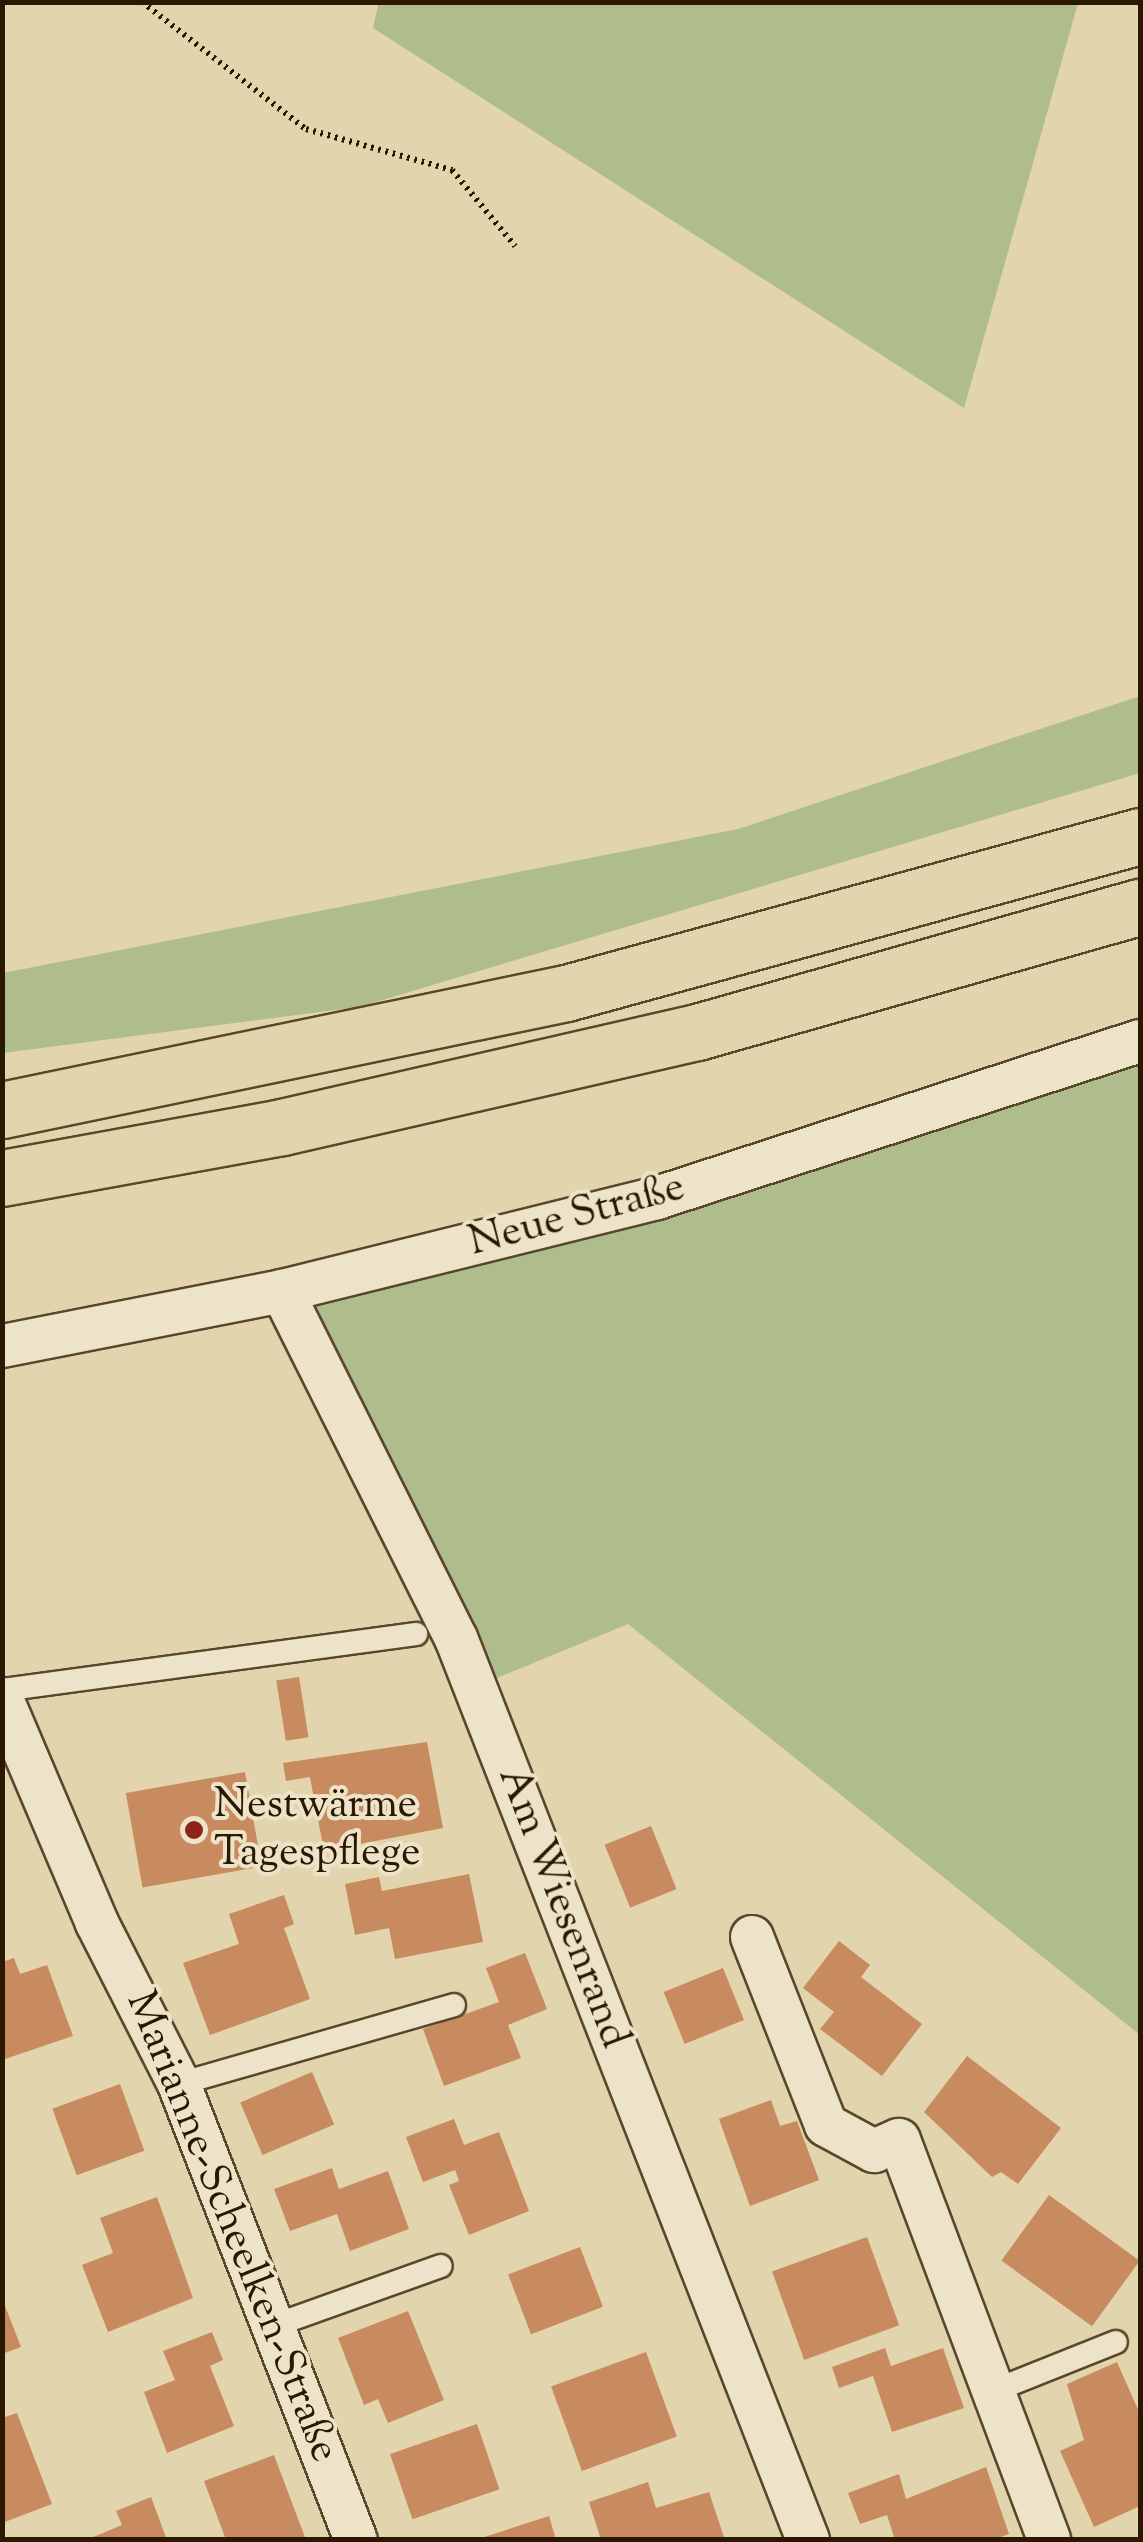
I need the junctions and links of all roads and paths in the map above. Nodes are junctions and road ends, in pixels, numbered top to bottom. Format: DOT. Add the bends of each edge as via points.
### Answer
graph roads {
  1 [pos="142,2"];
  2 [pos="515,246"];
  3 [pos="1140,836"];
  4 [pos="1140,907"];
  5 [pos="1140,1041"];
  6 [pos="2,1110"];
  7 [pos="2,1178"];
  8 [pos="282,1291"];
  9 [pos="2,1346"];
  10 [pos="416,1634"];
  11 [pos="2,1690"];
  12 [pos="2,1699"];
  13 [pos="752,1937"];
  14 [pos="454,2005"];
  15 [pos="179,2084"];
  16 [pos="441,2266"];
  17 [pos="273,2326"];
  18 [pos="1116,2342"];
  19 [pos="996,2390"];
  20 [pos="356,2540"];
  21 [pos="808,2540"];
  22 [pos="1049,2540"];
  1 -- 2 [label="path" via="306,129 452,170"];
  3 -- 6 [label="highway" via="566,993"];
  4 -- 7 [label="highway" via="697,1032 282,1126"];
  5 -- 8 [label="street, Neue Straße" via="657,1198"];
  8 -- 9 [label="street, Neue Straße"];
  8 -- 21 [label="street, Am Wiesenrand" via="456,1638"];
  10 -- 11 [label="lane"];
  12 -- 15 [label="street, Marianne-Scheelken-Straße" via="97,1922"];
  13 -- 19 [label="street" via="826,2126 874,2151 900,2140"];
  14 -- 15 [label="lane"];
  15 -- 17 [label="street, Marianne-Scheelken-Straße"];
  16 -- 17 [label="lane"];
  17 -- 20 [label="street, Marianne-Scheelken-Straße"];
  18 -- 19 [label="lane"];
  19 -- 22 [label="street"];
}
